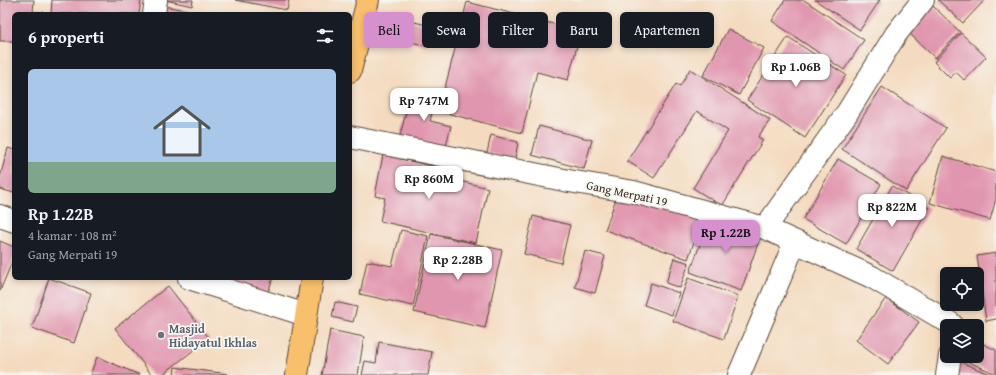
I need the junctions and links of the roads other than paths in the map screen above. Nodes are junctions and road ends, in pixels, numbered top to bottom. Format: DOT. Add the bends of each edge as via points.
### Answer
graph roads {
  1 [pos="156,0"];
  2 [pos="368,0"];
  3 [pos="923,0"];
  4 [pos="154,12"];
  5 [pos="352,63"];
  6 [pos="352,137"];
  7 [pos="0,216"];
  8 [pos="12,220"];
  9 [pos="765,228"];
  10 [pos="795,242"];
  11 [pos="195,280"];
  12 [pos="312,280"];
  13 [pos="306,315"];
  14 [pos="943,319"];
  15 [pos="949,363"];
  16 [pos="297,375"];
  17 [pos="739,375"];
  18 [pos="947,375"];
  1 -- 4 [label="street"];
  2 -- 5 [label="main road"];
  3 -- 9 [label="street" via="896,34 848,112"];
  6 -- 9 [label="street, Gang Merpati 19" via="634,192"];
  7 -- 8 [label="street"];
  9 -- 10 [label="street, Gang Merpati 19"];
  10 -- 14 [label="street, Gang Merpati 19" via="872,277"];
  10 -- 17 [label="street"];
  11 -- 13 [label="street"];
  12 -- 13 [label="main road"];
  13 -- 16 [label="main road"];
  15 -- 18 [label="street"];
}
